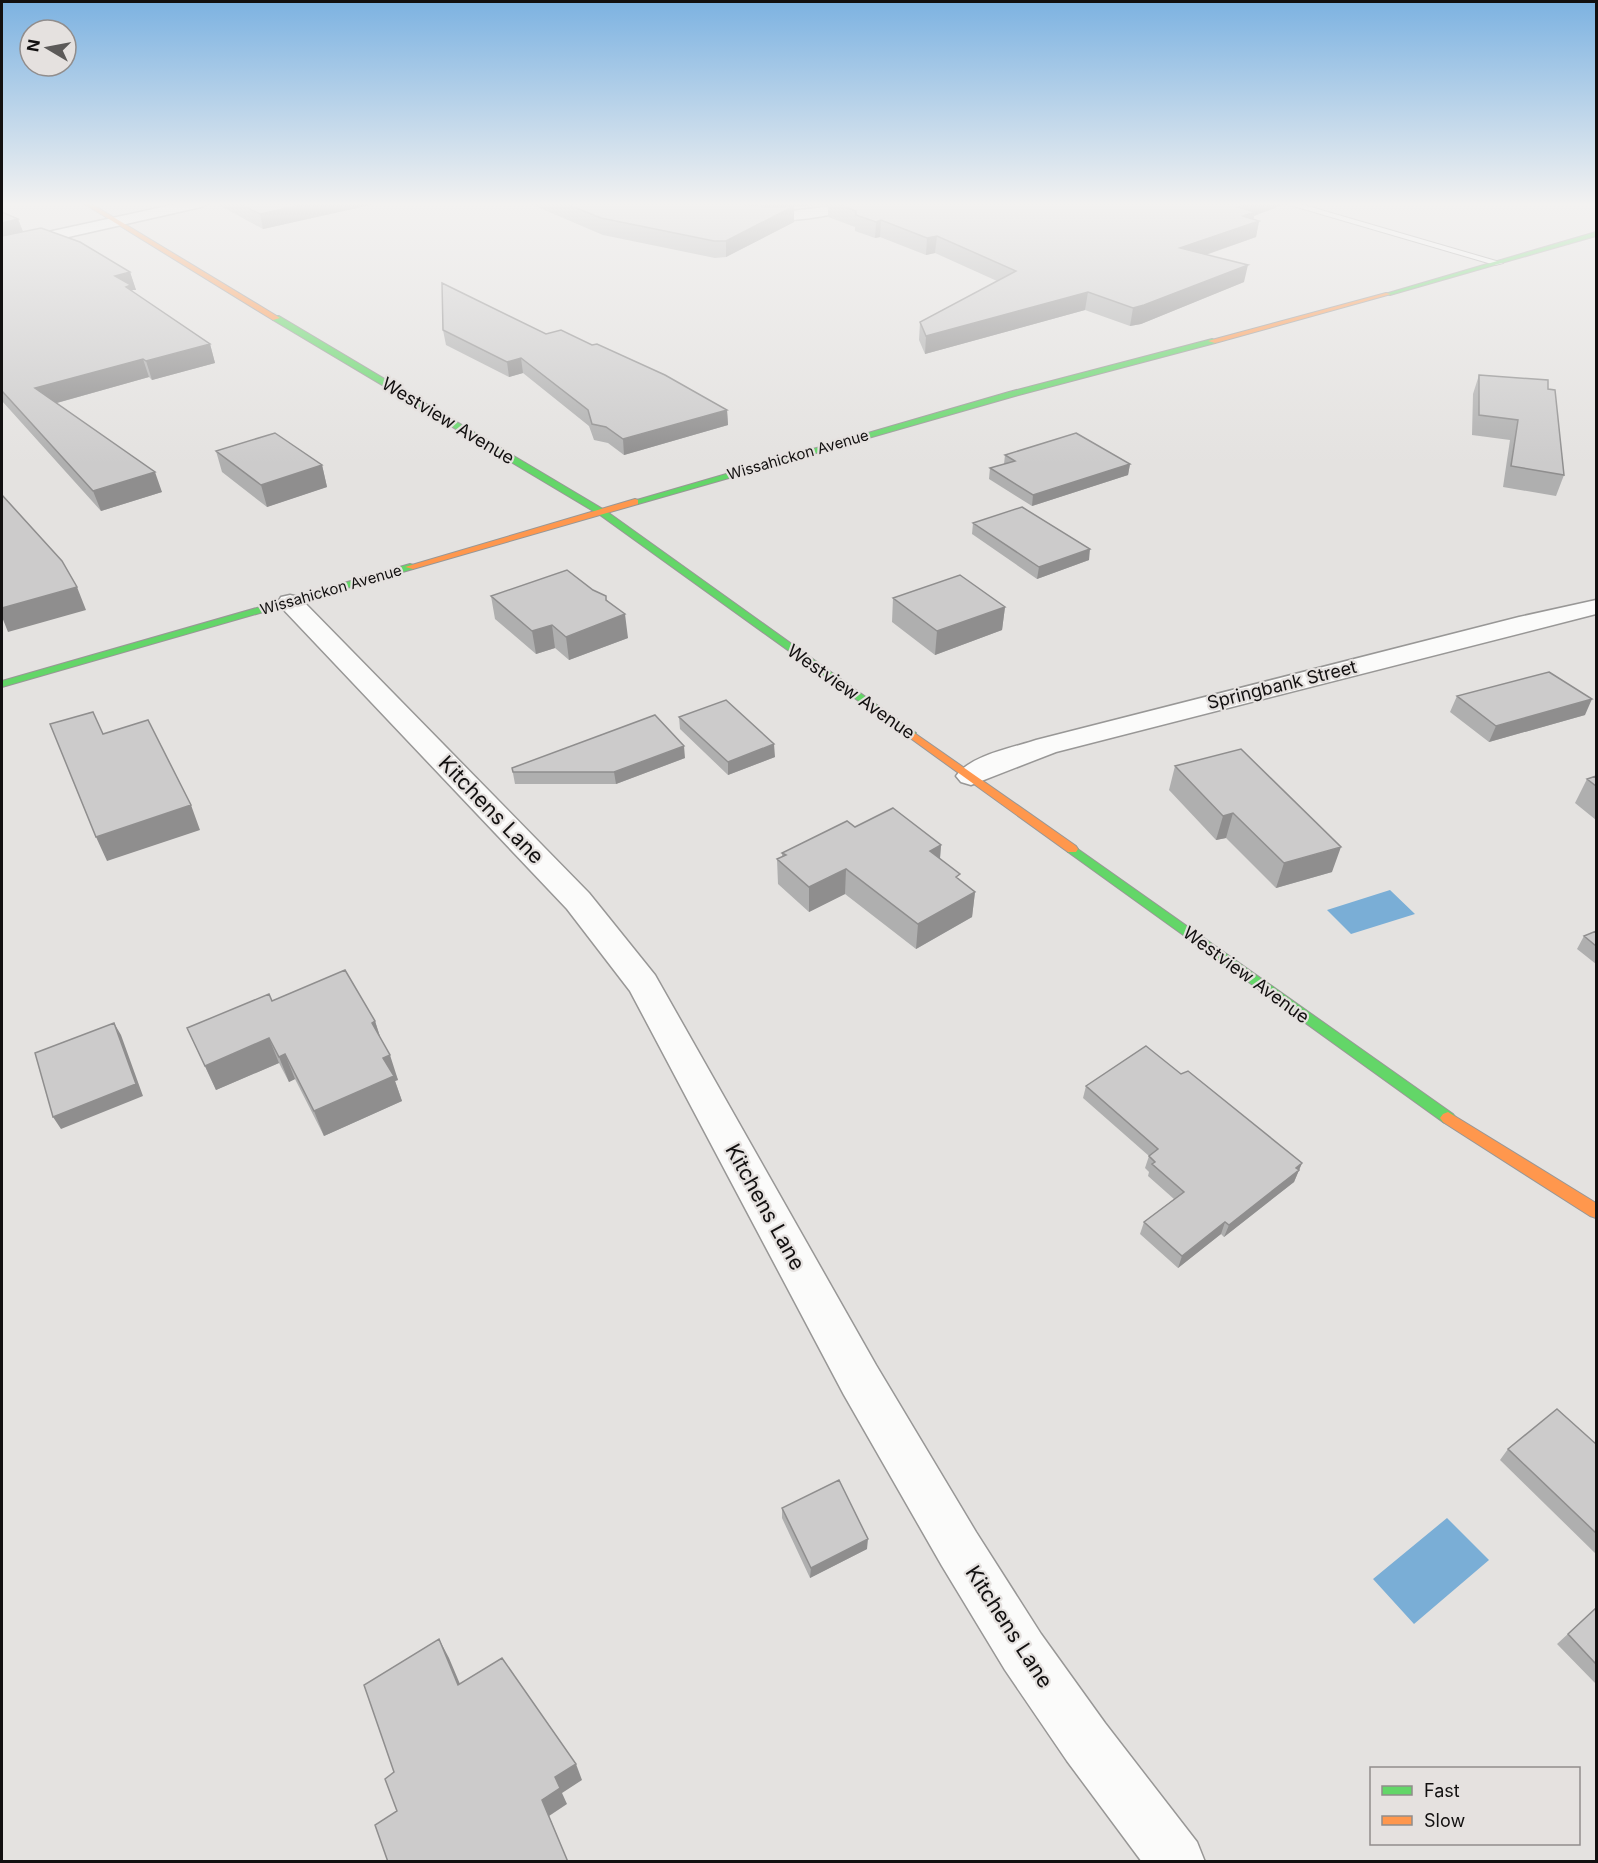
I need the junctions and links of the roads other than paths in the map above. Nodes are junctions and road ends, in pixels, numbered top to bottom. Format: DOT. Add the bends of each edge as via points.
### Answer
graph roads {
  1 [pos="229,290"];
  2 [pos="1403,290"];
  3 [pos="603,513"];
  4 [pos="290,602"];
  5 [pos="1596,607"];
  6 [pos="2,684"];
  7 [pos="971,776"];
  8 [pos="1596,1210"];
  9 [pos="1178,1862"];
  1 -- 3 [label="street, Westview Avenue"];
  2 -- 3 [label="street, Wissahickon Avenue" via="1012,394"];
  3 -- 4 [label="street, Wissahickon Avenue"];
  3 -- 7 [label="street, Westview Avenue"];
  4 -- 6 [label="street, Wissahickon Avenue"];
  4 -- 9 [label="street, Kitchens Lane" via="578,901 643,984 860,1380 958,1549 1086,1742"];
  5 -- 7 [label="street, Springbank Street" via="1046,746"];
  7 -- 8 [label="street, Westview Avenue" via="1471,1135"];
}
